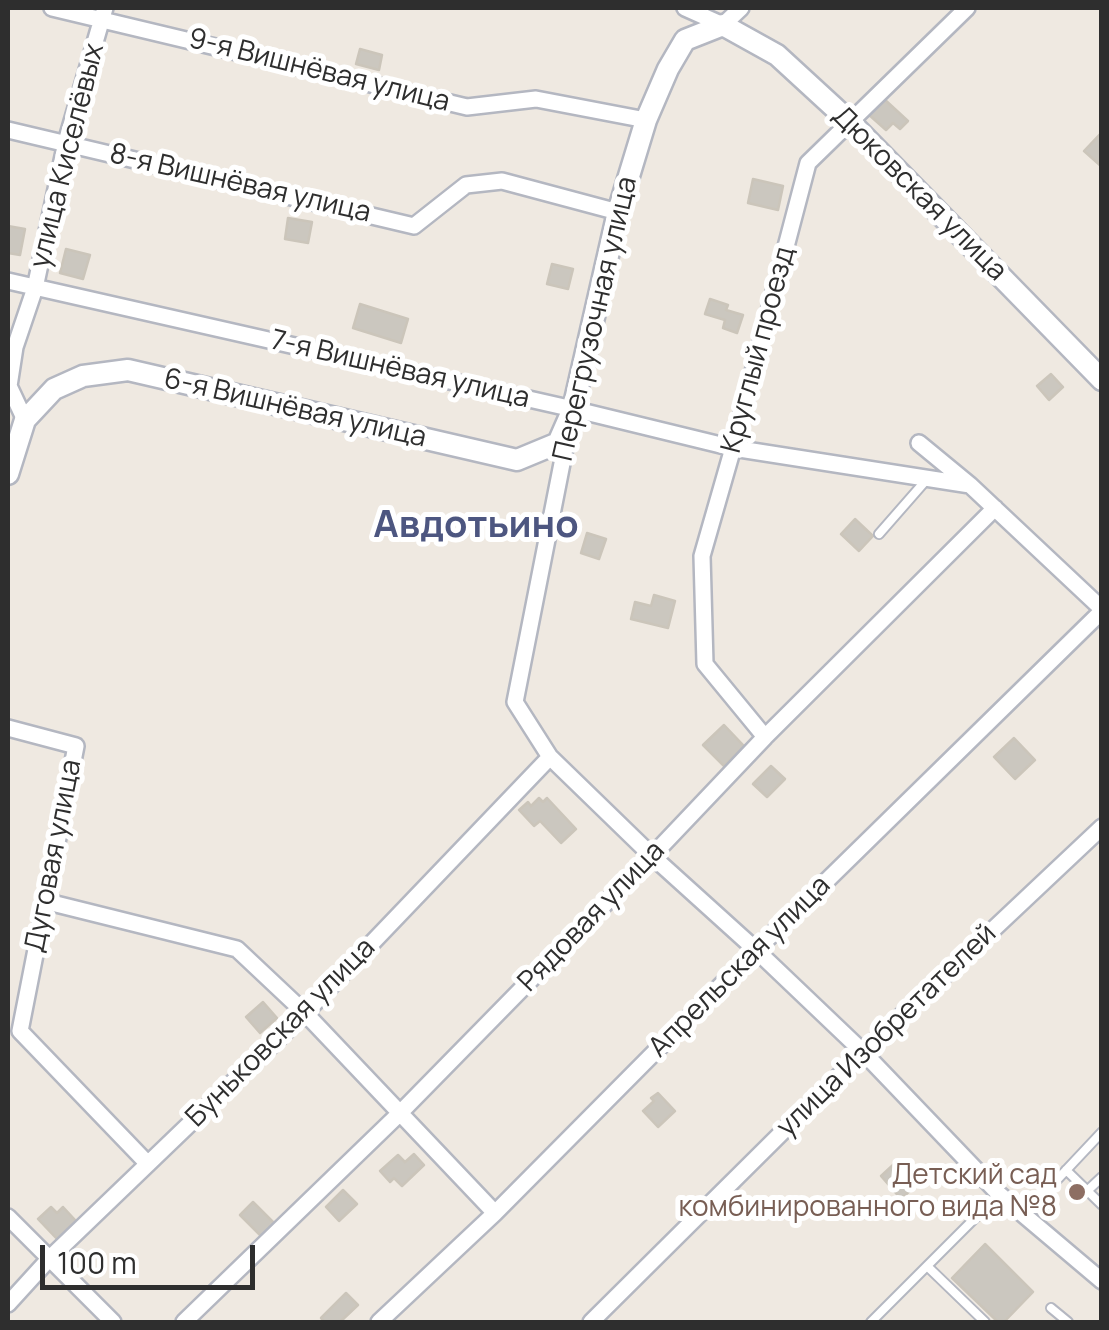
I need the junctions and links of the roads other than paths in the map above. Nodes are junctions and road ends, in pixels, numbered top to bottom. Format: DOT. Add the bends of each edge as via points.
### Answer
graph roads {
  1 [pos="52,8"];
  2 [pos="685,8"];
  3 [pos="741,8"];
  4 [pos="967,8"];
  5 [pos="103,13"];
  6 [pos="723,25"];
  7 [pos="646,120"];
  8 [pos="851,122"];
  9 [pos="8,130"];
  10 [pos="66,142"];
  11 [pos="618,212"];
  12 [pos="8,281"];
  13 [pos="35,288"];
  14 [pos="1102,380"];
  15 [pos="572,409"];
  16 [pos="16,417"];
  17 [pos="920,443"];
  18 [pos="733,448"];
  19 [pos="8,474"];
  20 [pos="928,478"];
  21 [pos="970,484"];
  22 [pos="995,508"];
  23 [pos="878,534"];
  24 [pos="1102,610"];
  25 [pos="8,728"];
  26 [pos="765,737"];
  27 [pos="550,757"];
  28 [pos="1102,827"];
  29 [pos="652,856"];
  30 [pos="44,901"];
  31 [pos="756,950"];
  32 [pos="306,1013"];
  33 [pos="862,1052"];
  34 [pos="399,1114"];
  35 [pos="1102,1132"];
  36 [pos="148,1164"];
  37 [pos="1066,1170"];
  38 [pos="1102,1177"];
  39 [pos="1087,1191"];
  40 [pos="999,1194"];
  41 [pos="1102,1205"];
  42 [pos="495,1213"];
  43 [pos="8,1216"];
  44 [pos="1023,1216"];
  45 [pos="49,1259"];
  46 [pos="927,1266"];
  47 [pos="1102,1281"];
  48 [pos="8,1304"];
  49 [pos="1051,1308"];
  50 [pos="113,1322"];
  51 [pos="184,1322"];
  52 [pos="379,1322"];
  53 [pos="592,1322"];
  54 [pos="871,1322"];
  55 [pos="985,1322"];
  56 [pos="1068,1322"];
  1 -- 5 [label="street, 9-я Вишнёвая улица"];
  2 -- 6 [label="street"];
  3 -- 6 [label="street"];
  4 -- 8 [label="street, Круглый проезд"];
  5 -- 7 [label="street, 9-я Вишнёвая улица" via="467,107 536,99"];
  5 -- 10 [label="street, улица Киселёвых"];
  6 -- 7 [label="street, Перегрузочная улица" via="685,40"];
  6 -- 8 [label="street, Дюковская улица" via="777,55"];
  7 -- 11 [label="street, Перегрузочная улица"];
  8 -- 14 [label="street, Дюковская улица"];
  8 -- 18 [label="street, Круглый проезд" via="808,163"];
  9 -- 10 [label="street, 8-я Вишнёвая улица"];
  10 -- 11 [label="street, 8-я Вишнёвая улица" via="414,226 466,185 502,181"];
  10 -- 13 [label="street, улица Киселёвых"];
  11 -- 15 [label="street, Перегрузочная улица"];
  12 -- 13 [label="street, 7-я Вишнёвая улица"];
  13 -- 15 [label="street, 7-я Вишнёвая улица"];
  13 -- 16 [label="street, улица Киселёвых" via="9,386"];
  15 -- 16 [label="street, 6-я Вишнёвая улица" via="558,443 517,460 128,370 84,376"];
  15 -- 18 [label="street, 7-я Вишнёвая улица"];
  15 -- 27 [label="street, Перегрузочная улица" via="515,702"];
  16 -- 19 [label="street"];
  17 -- 21 [label="street"];
  18 -- 20 [label="street, 7-я Вишнёвая улица"];
  18 -- 26 [label="street, Круглый проезд" via="702,556 706,664"];
  20 -- 21 [label="street, 7-я Вишнёвая улица"];
  20 -- 23 [label="lane"];
  21 -- 22 [label="street"];
  22 -- 24 [label="street"];
  22 -- 26 [label="street, Рядовая улица"];
  24 -- 31 [label="street, Апрельская улица"];
  25 -- 30 [label="street, Дуговая улица" via="76,746"];
  26 -- 29 [label="street, Рядовая улица"];
  27 -- 29 [label="street, Перегрузочная улица"];
  27 -- 32 [label="street, Буньковская улица"];
  28 -- 33 [label="street, улица Изобретателей"];
  29 -- 31 [label="street, Перегрузочная улица"];
  29 -- 34 [label="street, Рядовая улица"];
  30 -- 32 [label="street" via="237,949"];
  30 -- 36 [label="street, Дуговая улица" via="20,1031"];
  31 -- 33 [label="street, Перегрузочная улица"];
  31 -- 42 [label="street, Апрельская улица"];
  32 -- 34 [label="street"];
  32 -- 36 [label="street, Буньковская улица"];
  33 -- 40 [label="street, Перегрузочная улица"];
  33 -- 53 [label="street, улица Изобретателей"];
  34 -- 42 [label="street"];
  34 -- 51 [label="street, Рядовая улица"];
  35 -- 37 [label="lane"];
  36 -- 45 [label="street, Буньковская улица"];
  37 -- 39 [label="lane"];
  37 -- 44 [label="lane"];
  38 -- 39 [label="lane"];
  39 -- 41 [label="lane"];
  40 -- 44 [label="street, Перегрузочная улица"];
  40 -- 46 [label="lane"];
  42 -- 52 [label="street, Апрельская улица"];
  43 -- 45 [label="street"];
  44 -- 47 [label="street, Перегрузочная улица"];
  45 -- 48 [label="street, Буньковская улица"];
  45 -- 50 [label="street"];
  46 -- 54 [label="lane"];
  46 -- 55 [label="lane"];
  49 -- 56 [label="lane"];
}
